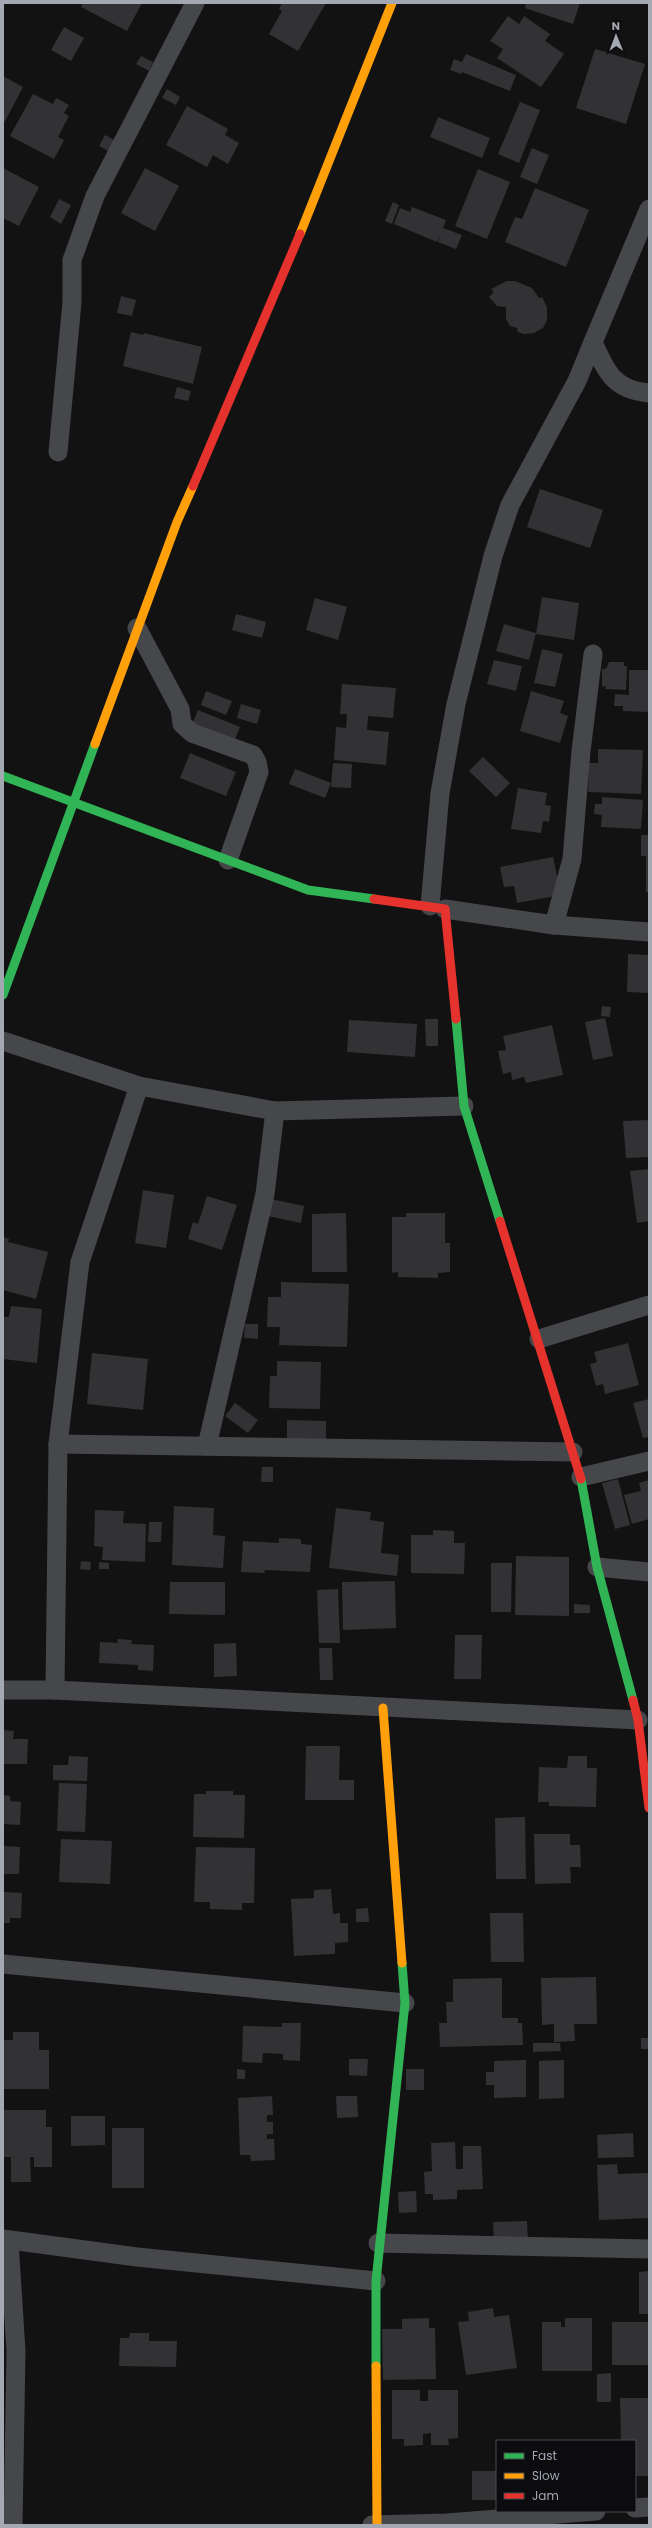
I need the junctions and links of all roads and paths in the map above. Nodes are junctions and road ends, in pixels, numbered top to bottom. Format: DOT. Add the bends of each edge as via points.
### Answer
graph roads {
  1 [pos="195,3"];
  2 [pos="392,3"];
  3 [pos="649,209"];
  4 [pos="593,342"];
  5 [pos="649,393"];
  6 [pos="58,452"];
  7 [pos="137,628"];
  8 [pos="593,654"];
  9 [pos="3,776"];
  10 [pos="72,802"];
  11 [pos="228,860"];
  12 [pos="438,908"];
  13 [pos="554,925"];
  14 [pos="649,932"];
  15 [pos="3,995"];
  16 [pos="3,1042"];
  17 [pos="139,1086"];
  18 [pos="464,1106"];
  19 [pos="275,1111"];
  20 [pos="649,1305"];
  21 [pos="539,1339"];
  22 [pos="58,1444"];
  23 [pos="207,1446"];
  24 [pos="573,1452"];
  25 [pos="649,1461"];
  26 [pos="581,1477"];
  27 [pos="598,1567"];
  28 [pos="649,1572"];
  29 [pos="3,1690"];
  30 [pos="55,1690"];
  31 [pos="384,1708"];
  32 [pos="638,1720"];
  33 [pos="649,1808"];
  34 [pos="3,1964"];
  35 [pos="405,2003"];
  36 [pos="6,2240"];
  37 [pos="378,2243"];
  38 [pos="649,2249"];
  39 [pos="376,2281"];
  40 [pos="649,2507"];
  41 [pos="636,2508"];
  42 [pos="585,2512"];
  43 [pos="447,2524"];
  44 [pos="13,2525"];
  45 [pos="372,2525"];
  46 [pos="377,2525"];
  1 -- 6 [label="street" via="95,196 72,260 72,302"];
  2 -- 7 [label="street" via="271,306 177,522"];
  3 -- 4 [label="street"];
  4 -- 5 [label="street" via="601,360 618,384"];
  4 -- 12 [label="street" via="577,381 510,505 493,556 454,719 440,793"];
  7 -- 10 [label="street"];
  7 -- 11 [label="street" via="180,710 182,724 192,733 253,755 257,762 259,772"];
  8 -- 13 [label="street" via="581,751 572,859"];
  9 -- 10 [label="street"];
  10 -- 11 [label="street"];
  10 -- 15 [label="street"];
  11 -- 12 [label="street" via="308,890"];
  12 -- 13 [label="street"];
  12 -- 18 [label="street"];
  13 -- 14 [label="street"];
  16 -- 17 [label="street"];
  17 -- 19 [label="street"];
  17 -- 22 [label="street" via="80,1262"];
  18 -- 19 [label="street"];
  18 -- 21 [label="street"];
  19 -- 23 [label="street" via="265,1194"];
  20 -- 21 [label="street"];
  21 -- 24 [label="street"];
  22 -- 23 [label="street"];
  22 -- 30 [label="street"];
  23 -- 24 [label="street"];
  24 -- 26 [label="street"];
  25 -- 26 [label="street"];
  26 -- 27 [label="street"];
  27 -- 28 [label="street"];
  27 -- 32 [label="street"];
  29 -- 30 [label="street"];
  30 -- 31 [label="street"];
  31 -- 32 [label="street"];
  31 -- 35 [label="street"];
  32 -- 33 [label="street"];
  34 -- 35 [label="street"];
  35 -- 37 [label="street"];
  36 -- 39 [label="street" via="137,2257"];
  36 -- 44 [label="street" via="16,2352"];
  37 -- 38 [label="street"];
  37 -- 39 [label="street"];
  39 -- 46 [label="street"];
  40 -- 41 [label="street"];
  42 -- 43 [label="street"];
  43 -- 46 [label="street"];
  45 -- 46 [label="street"];
}
